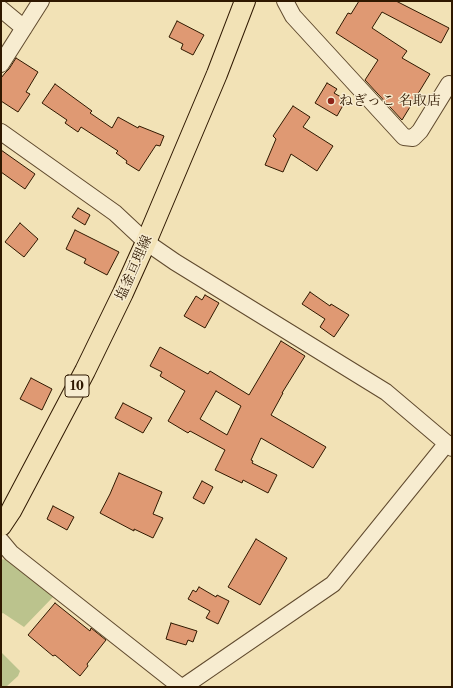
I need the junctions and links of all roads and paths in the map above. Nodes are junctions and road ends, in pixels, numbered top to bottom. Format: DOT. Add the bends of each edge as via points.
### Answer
graph roads {
  1 [pos="41,1"];
  2 [pos="245,1"];
  3 [pos="285,1"];
  4 [pos="1,9"];
  5 [pos="24,28"];
  6 [pos="1,64"];
  7 [pos="452,86"];
  8 [pos="1,132"];
  9 [pos="146,242"];
  10 [pos="450,446"];
  11 [pos="4,514"];
  12 [pos="1,541"];
  13 [pos="182,687"];
  1 -- 5 [label="street"];
  2 -- 9 [label="main road, 塩釜亘理線 / 10"];
  3 -- 7 [label="street" via="293,16 404,138 413,138 420,131 449,84"];
  4 -- 5 [label="street"];
  5 -- 6 [label="street"];
  8 -- 9 [label="street" via="115,214"];
  9 -- 10 [label="street" via="386,392"];
  9 -- 11 [label="main road, 塩釜亘理線 / 10" via="88,366"];
  10 -- 13 [label="street" via="333,584"];
  12 -- 13 [label="street" via="11,554"];
}
